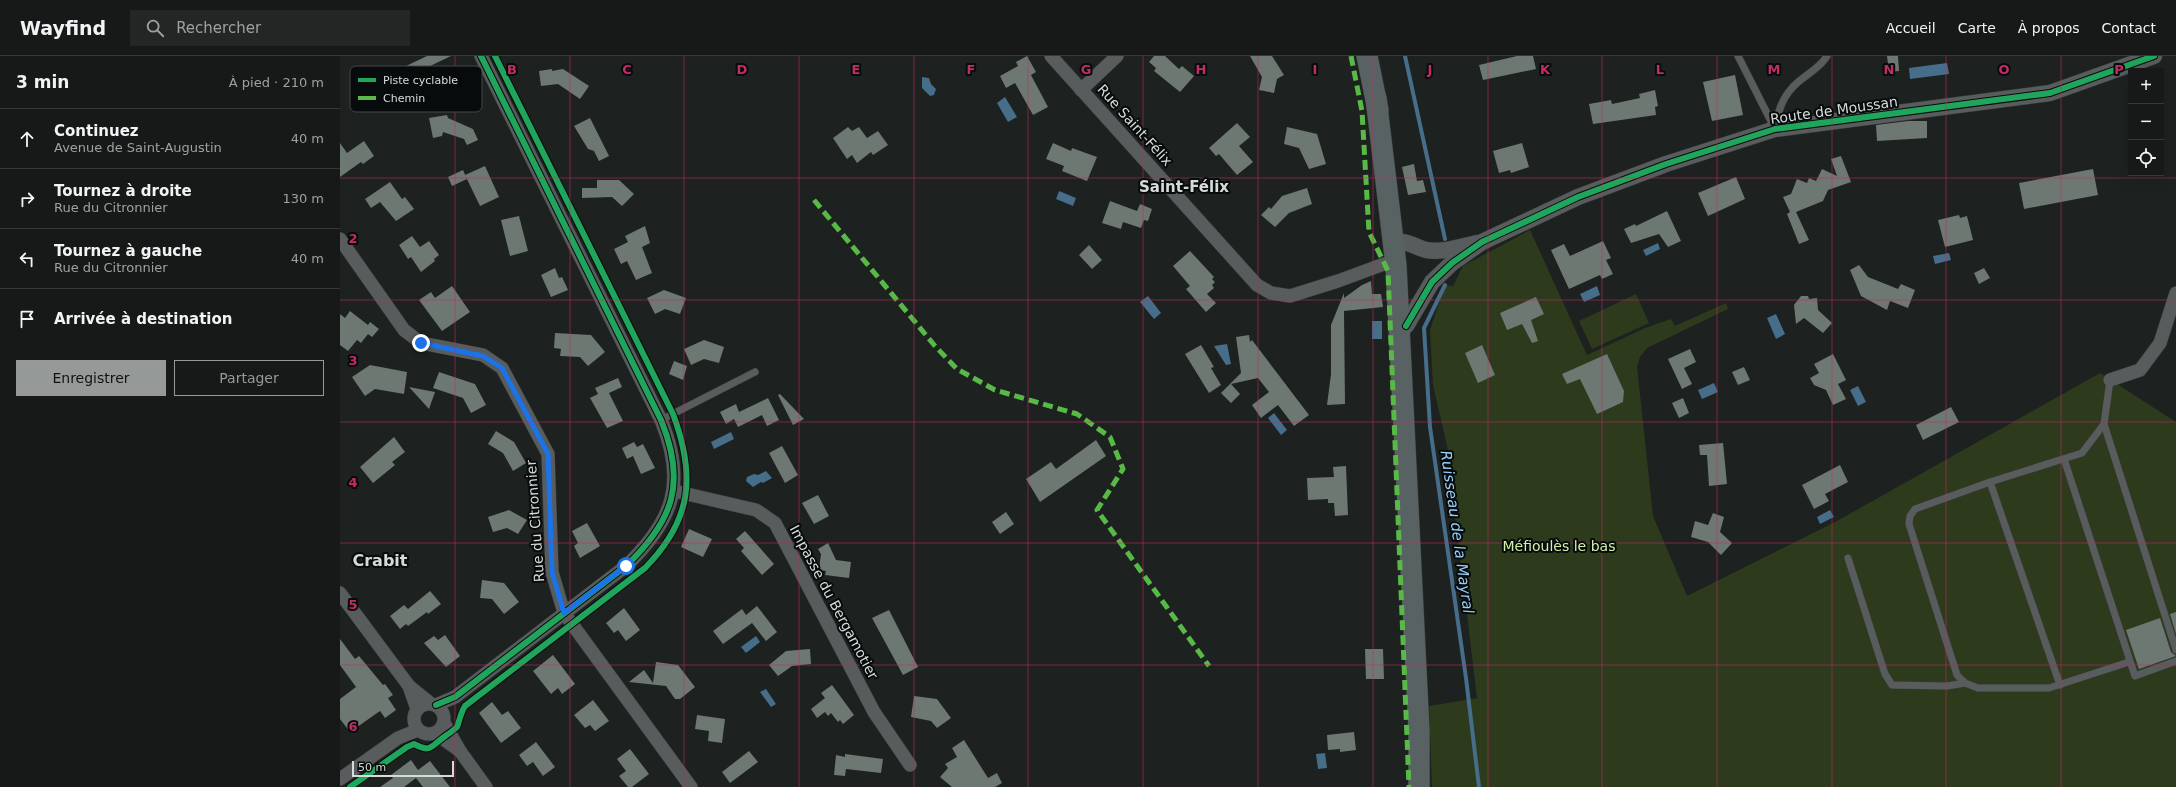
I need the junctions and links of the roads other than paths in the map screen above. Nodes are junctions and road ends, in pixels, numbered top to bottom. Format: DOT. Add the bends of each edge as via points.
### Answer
graph roads {
  1 [pos="481,56"];
  2 [pos="1051,56"];
  3 [pos="1117,56"];
  4 [pos="1367,56"];
  5 [pos="1738,56"];
  6 [pos="1827,56"];
  7 [pos="2154,56"];
  8 [pos="1081,90"];
  9 [pos="1376,98"];
  10 [pos="1775,129"];
  11 [pos="340,239"];
  12 [pos="1402,242"];
  13 [pos="1482,242"];
  14 [pos="1396,265"];
  15 [pos="2176,293"];
  16 [pos="1406,326"];
  17 [pos="755,372"];
  18 [pos="2110,380"];
  19 [pos="661,420"];
  20 [pos="2104,424"];
  21 [pos="1404,426"];
  22 [pos="2064,459"];
  23 [pos="1990,482"];
  24 [pos="674,491"];
  25 [pos="1848,558"];
  26 [pos="340,593"];
  27 [pos="564,613"];
  28 [pos="2176,650"];
  29 [pos="2176,661"];
  30 [pos="2129,662"];
  31 [pos="1965,683"];
  32 [pos="2060,685"];
  33 [pos="409,686"];
  34 [pos="455,697"];
  35 [pos="433,704"];
  36 [pos="416,719"];
  37 [pos="444,720"];
  38 [pos="1419,730"];
  39 [pos="435,733"];
  40 [pos="460,752"];
  41 [pos="910,765"];
  42 [pos="340,779"];
  43 [pos="486,787"];
  44 [pos="691,787"];
  45 [pos="1419,787"];
  46 [pos="1428,787"];
  1 -- 19 [label="street"];
  2 -- 8 [label="street, Rue Saint-Félix"];
  3 -- 8 [label="street"];
  4 -- 9 [label="main road"];
  5 -- 10 [label="lane"];
  6 -- 10 [label="lane" via="1792,87 1780,105"];
  7 -- 10 [label="street, Route de Moussan" via="2050,93"];
  8 -- 14 [label="street, Rue Saint-Félix" via="1257,285 1270,293 1290,296 1338,282 1384,264"];
  9 -- 12 [label="main road" via="1395,186"];
  9 -- 14 [label="main road"];
  10 -- 13 [label="street, Route de Moussan" via="1666,164 1578,197"];
  11 -- 27 [label="street, Rue du Citronnier" via="404,330 421,343 483,356 502,368 548,454 552,572"];
  12 -- 13 [label="street" via="1412,243 1424,250 1439,251"];
  12 -- 16 [label="main road" via="1406,272"];
  13 -- 16 [label="street" via="1452,263 1432,282"];
  14 -- 21 [label="main road"];
  15 -- 18 [label="street" via="2160,343 2140,370"];
  16 -- 21 [label="main road"];
  17 -- 19 [label="lane"];
  18 -- 20 [label="lane"];
  19 -- 24 [label="street" via="668,436"];
  20 -- 22 [label="lane" via="2082,453"];
  20 -- 28 [label="lane"];
  21 -- 38 [label="main road"];
  22 -- 23 [label="lane"];
  22 -- 30 [label="lane"];
  23 -- 31 [label="lane" via="1915,509 1910,516 1909,524 1957,675"];
  23 -- 32 [label="lane"];
  24 -- 27 [label="street" via="659,527 644,549 626,566"];
  24 -- 41 [label="street, Impasse du Bergamotier" via="756,510 775,523 874,712"];
  25 -- 31 [label="lane" via="1885,674 1892,685 1947,686"];
  26 -- 33 [label="street"];
  27 -- 34 [label="street"];
  27 -- 44 [label="street, Rue du Citronnier"];
  29 -- 30 [label="lane" via="2135,676"];
  30 -- 32 [label="lane"];
  31 -- 32 [label="lane" via="1978,688 2049,688"];
  33 -- 35 [label="street"];
  33 -- 36 [label="street"];
  34 -- 35 [label="street"];
  34 -- 37 [label="street"];
  35 -- 36 [label="street" via="422,705"];
  35 -- 37 [label="street" via="441,708"];
  36 -- 39 [label="street" via="424,734"];
  36 -- 42 [label="street" via="398,738"];
  37 -- 39 [label="street"];
  37 -- 40 [label="street"];
  38 -- 45 [label="main road"];
  38 -- 46 [label="main road"];
  39 -- 40 [label="street"];
  40 -- 43 [label="street"];
}
